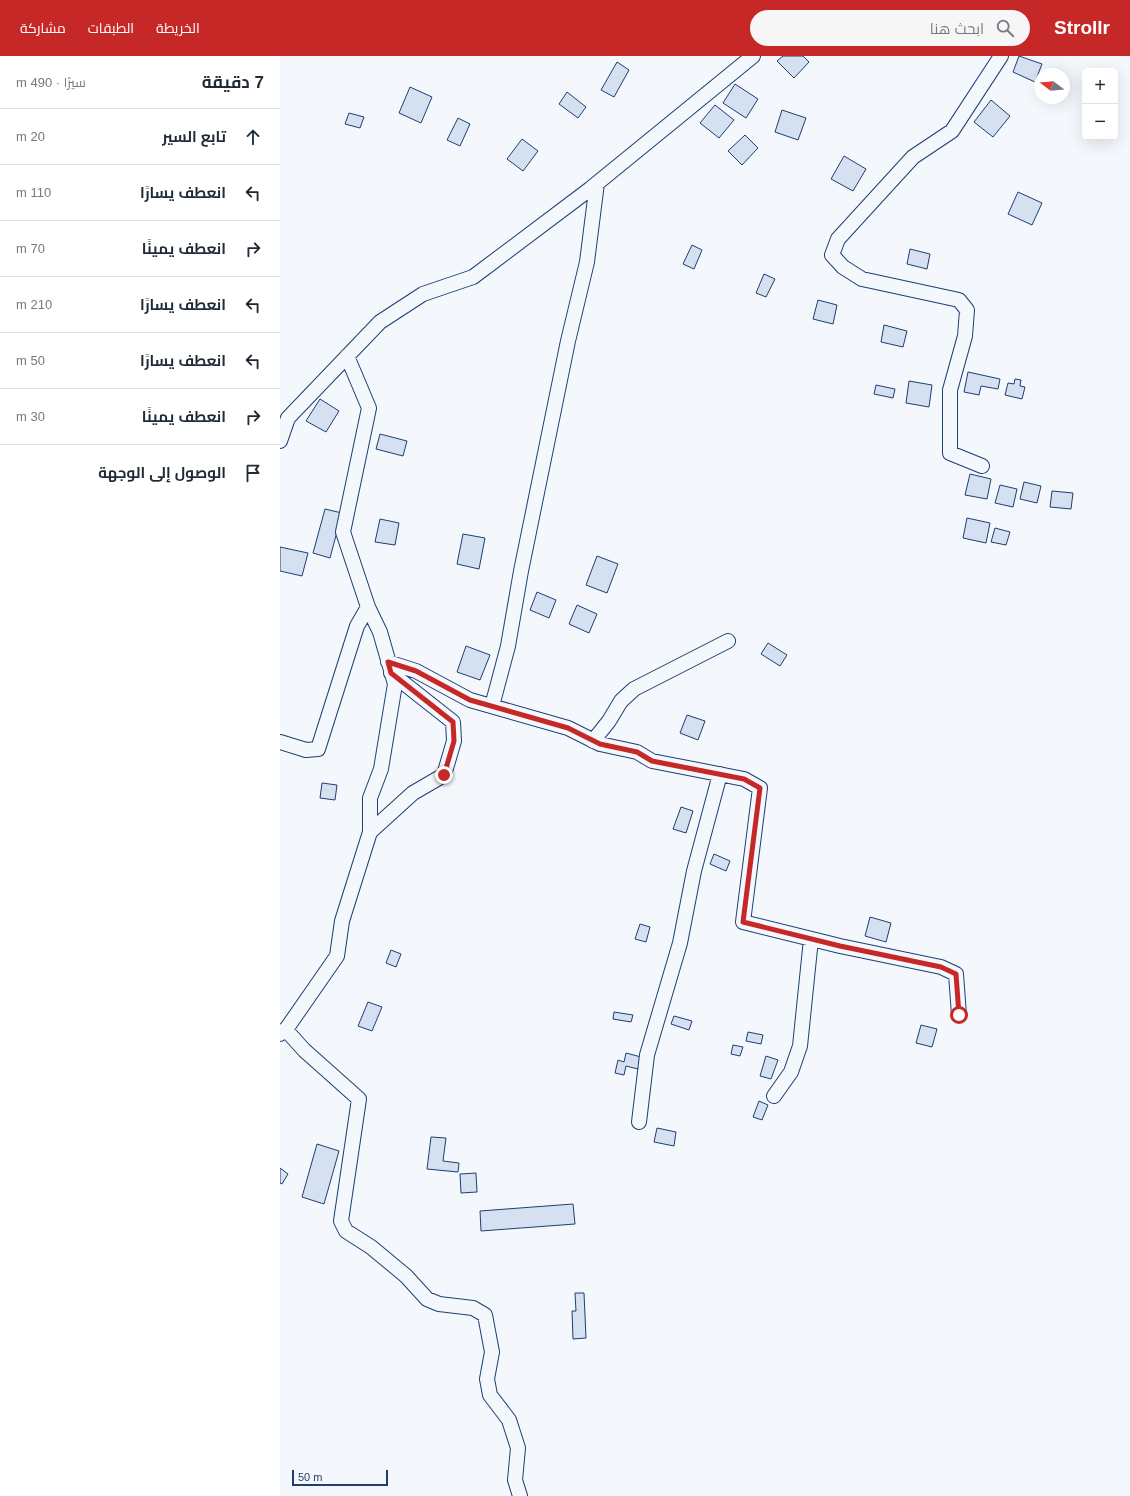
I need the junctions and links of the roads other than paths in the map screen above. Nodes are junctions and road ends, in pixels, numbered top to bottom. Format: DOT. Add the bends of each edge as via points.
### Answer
graph roads {
  1 [pos="753,56"];
  2 [pos="1001,56"];
  3 [pos="597,183"];
  4 [pos="347,356"];
  5 [pos="280,441"];
  6 [pos="982,466"];
  7 [pos="368,607"];
  8 [pos="728,641"];
  9 [pos="390,668"];
  10 [pos="492,706"];
  11 [pos="593,741"];
  12 [pos="280,742"];
  13 [pos="720,774"];
  14 [pos="370,832"];
  15 [pos="811,939"];
  16 [pos="959,1015"];
  17 [pos="283,1032"];
  18 [pos="774,1096"];
  19 [pos="639,1122"];
  20 [pos="520,1496"];
  1 -- 3 [label="street"];
  2 -- 6 [label="street" via="952,131 913,157 838,239 832,255 843,267 862,279 959,300 967,310 964,336 950,390 950,453"];
  3 -- 4 [label="street" via="473,278 423,294 380,322"];
  3 -- 10 [label="street" via="587,262 568,341 508,646"];
  4 -- 5 [label="street" via="288,418"];
  4 -- 7 [label="street" via="369,408 343,532"];
  7 -- 9 [label="street" via="380,632"];
  7 -- 12 [label="street" via="357,626 318,750 306,750"];
  8 -- 11 [label="street" via="634,689 621,702"];
  9 -- 10 [label="street" via="416,671 470,700"];
  9 -- 14 [label="street" via="395,684 381,770 370,798"];
  9 -- 14 [label="street" via="453,722 454,741 444,775 413,793"];
  10 -- 11 [label="street" via="568,728"];
  11 -- 13 [label="street" via="637,752 652,761"];
  13 -- 15 [label="street" via="744,779 760,788 743,922"];
  13 -- 19 [label="street" via="694,871 680,943 647,1055"];
  14 -- 17 [label="street" via="342,921 337,956"];
  15 -- 16 [label="street" via="941,967 956,974"];
  15 -- 18 [label="street" via="800,1046 791,1072"];
  17 -- 20 [label="street" via="359,1098 341,1221 346,1231 371,1247 406,1276 427,1299 439,1304 473,1308 485,1315 492,1352 488,1379 490,1395 509,1420 518,1448 515,1480"];
}
